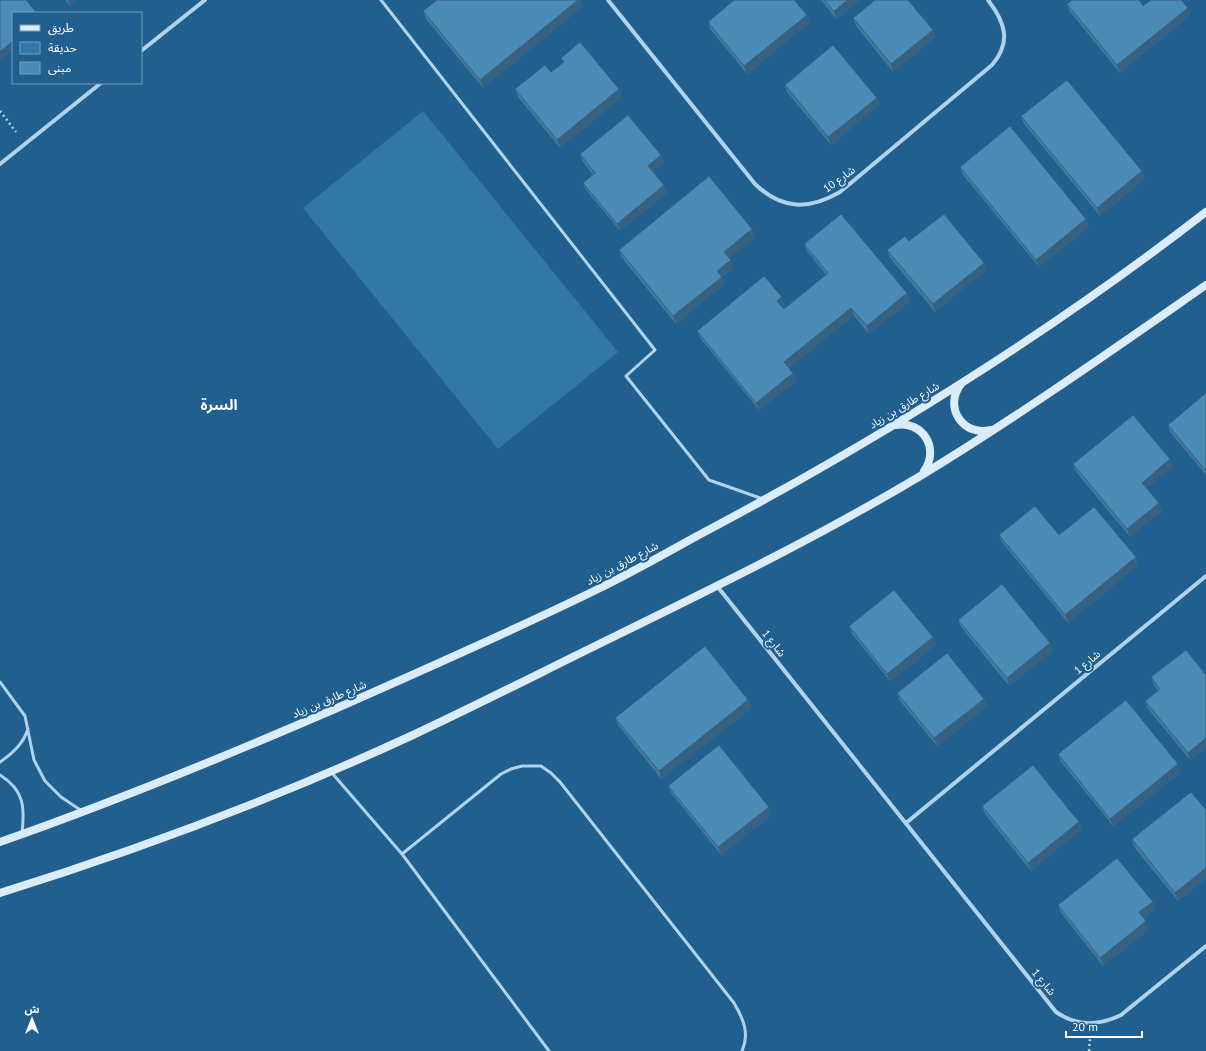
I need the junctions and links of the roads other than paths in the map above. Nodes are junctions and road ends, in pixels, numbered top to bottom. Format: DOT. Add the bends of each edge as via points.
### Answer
graph roads {
  1 [pos="205,0"];
  2 [pos="381,0"];
  3 [pos="608,0"];
  4 [pos="988,0"];
  5 [pos="142,50"];
  6 [pos="100,84"];
  7 [pos="0,164"];
  8 [pos="1206,212"];
  9 [pos="1206,285"];
  10 [pos="966,380"];
  11 [pos="890,427"];
  12 [pos="994,429"];
  13 [pos="919,476"];
  14 [pos="766,500"];
  15 [pos="1206,576"];
  16 [pos="717,586"];
  17 [pos="0,682"];
  18 [pos="29,727"];
  19 [pos="0,762"];
  20 [pos="331,772"];
  21 [pos="0,775"];
  22 [pos="83,812"];
  23 [pos="906,824"];
  24 [pos="22,834"];
  25 [pos="0,842"];
  26 [pos="402,854"];
  27 [pos="0,893"];
  28 [pos="1206,946"];
  29 [pos="549,1051"];
  30 [pos="742,1051"];
  1 -- 5 [label="street"];
  2 -- 14 [label="lane" via="655,350 626,376 709,480"];
  3 -- 4 [label="street, شارع 10" via="755,184 774,200 796,204 817,203 840,192 1000,57 1005,36 1000,16"];
  6 -- 7 [label="street"];
  8 -- 10 [label="main road, شارع طارق بن زياد" via="1081,304"];
  9 -- 12 [label="main road"];
  10 -- 11 [label="main road, شارع طارق بن زياد"];
  10 -- 12 [label="main road" via="954,398 959,420 978,432"];
  11 -- 13 [label="main road" via="910,425 926,436 931,454 928,466"];
  11 -- 14 [label="main road, شارع طارق بن زياد"];
  12 -- 13 [label="main road"];
  13 -- 16 [label="main road" via="856,514"];
  14 -- 22 [label="main road, شارع طارق بن زياد" via="596,590 420,672 237,751"];
  15 -- 23 [label="street, شارع 1"];
  16 -- 20 [label="main road" via="414,735"];
  16 -- 23 [label="street, شارع 1"];
  17 -- 18 [label="lane" via="20,706"];
  18 -- 19 [label="lane" via="18,747"];
  18 -- 22 [label="lane" via="34,760 45,781 61,797"];
  20 -- 26 [label="lane"];
  20 -- 27 [label="main road" via="226,815 96,863"];
  21 -- 24 [label="lane" via="16,788 21,798 24,810"];
  22 -- 24 [label="main road, شارع طارق بن زياد"];
  23 -- 28 [label="street, شارع 1" via="1056,1012 1071,1021 1101,1022 1121,1015"];
  24 -- 25 [label="main road, شارع طارق بن زياد"];
  26 -- 29 [label="lane"];
  26 -- 30 [label="lane" via="501,774 522,766 541,766 560,782 734,1003 744,1023 746,1043"];
}
